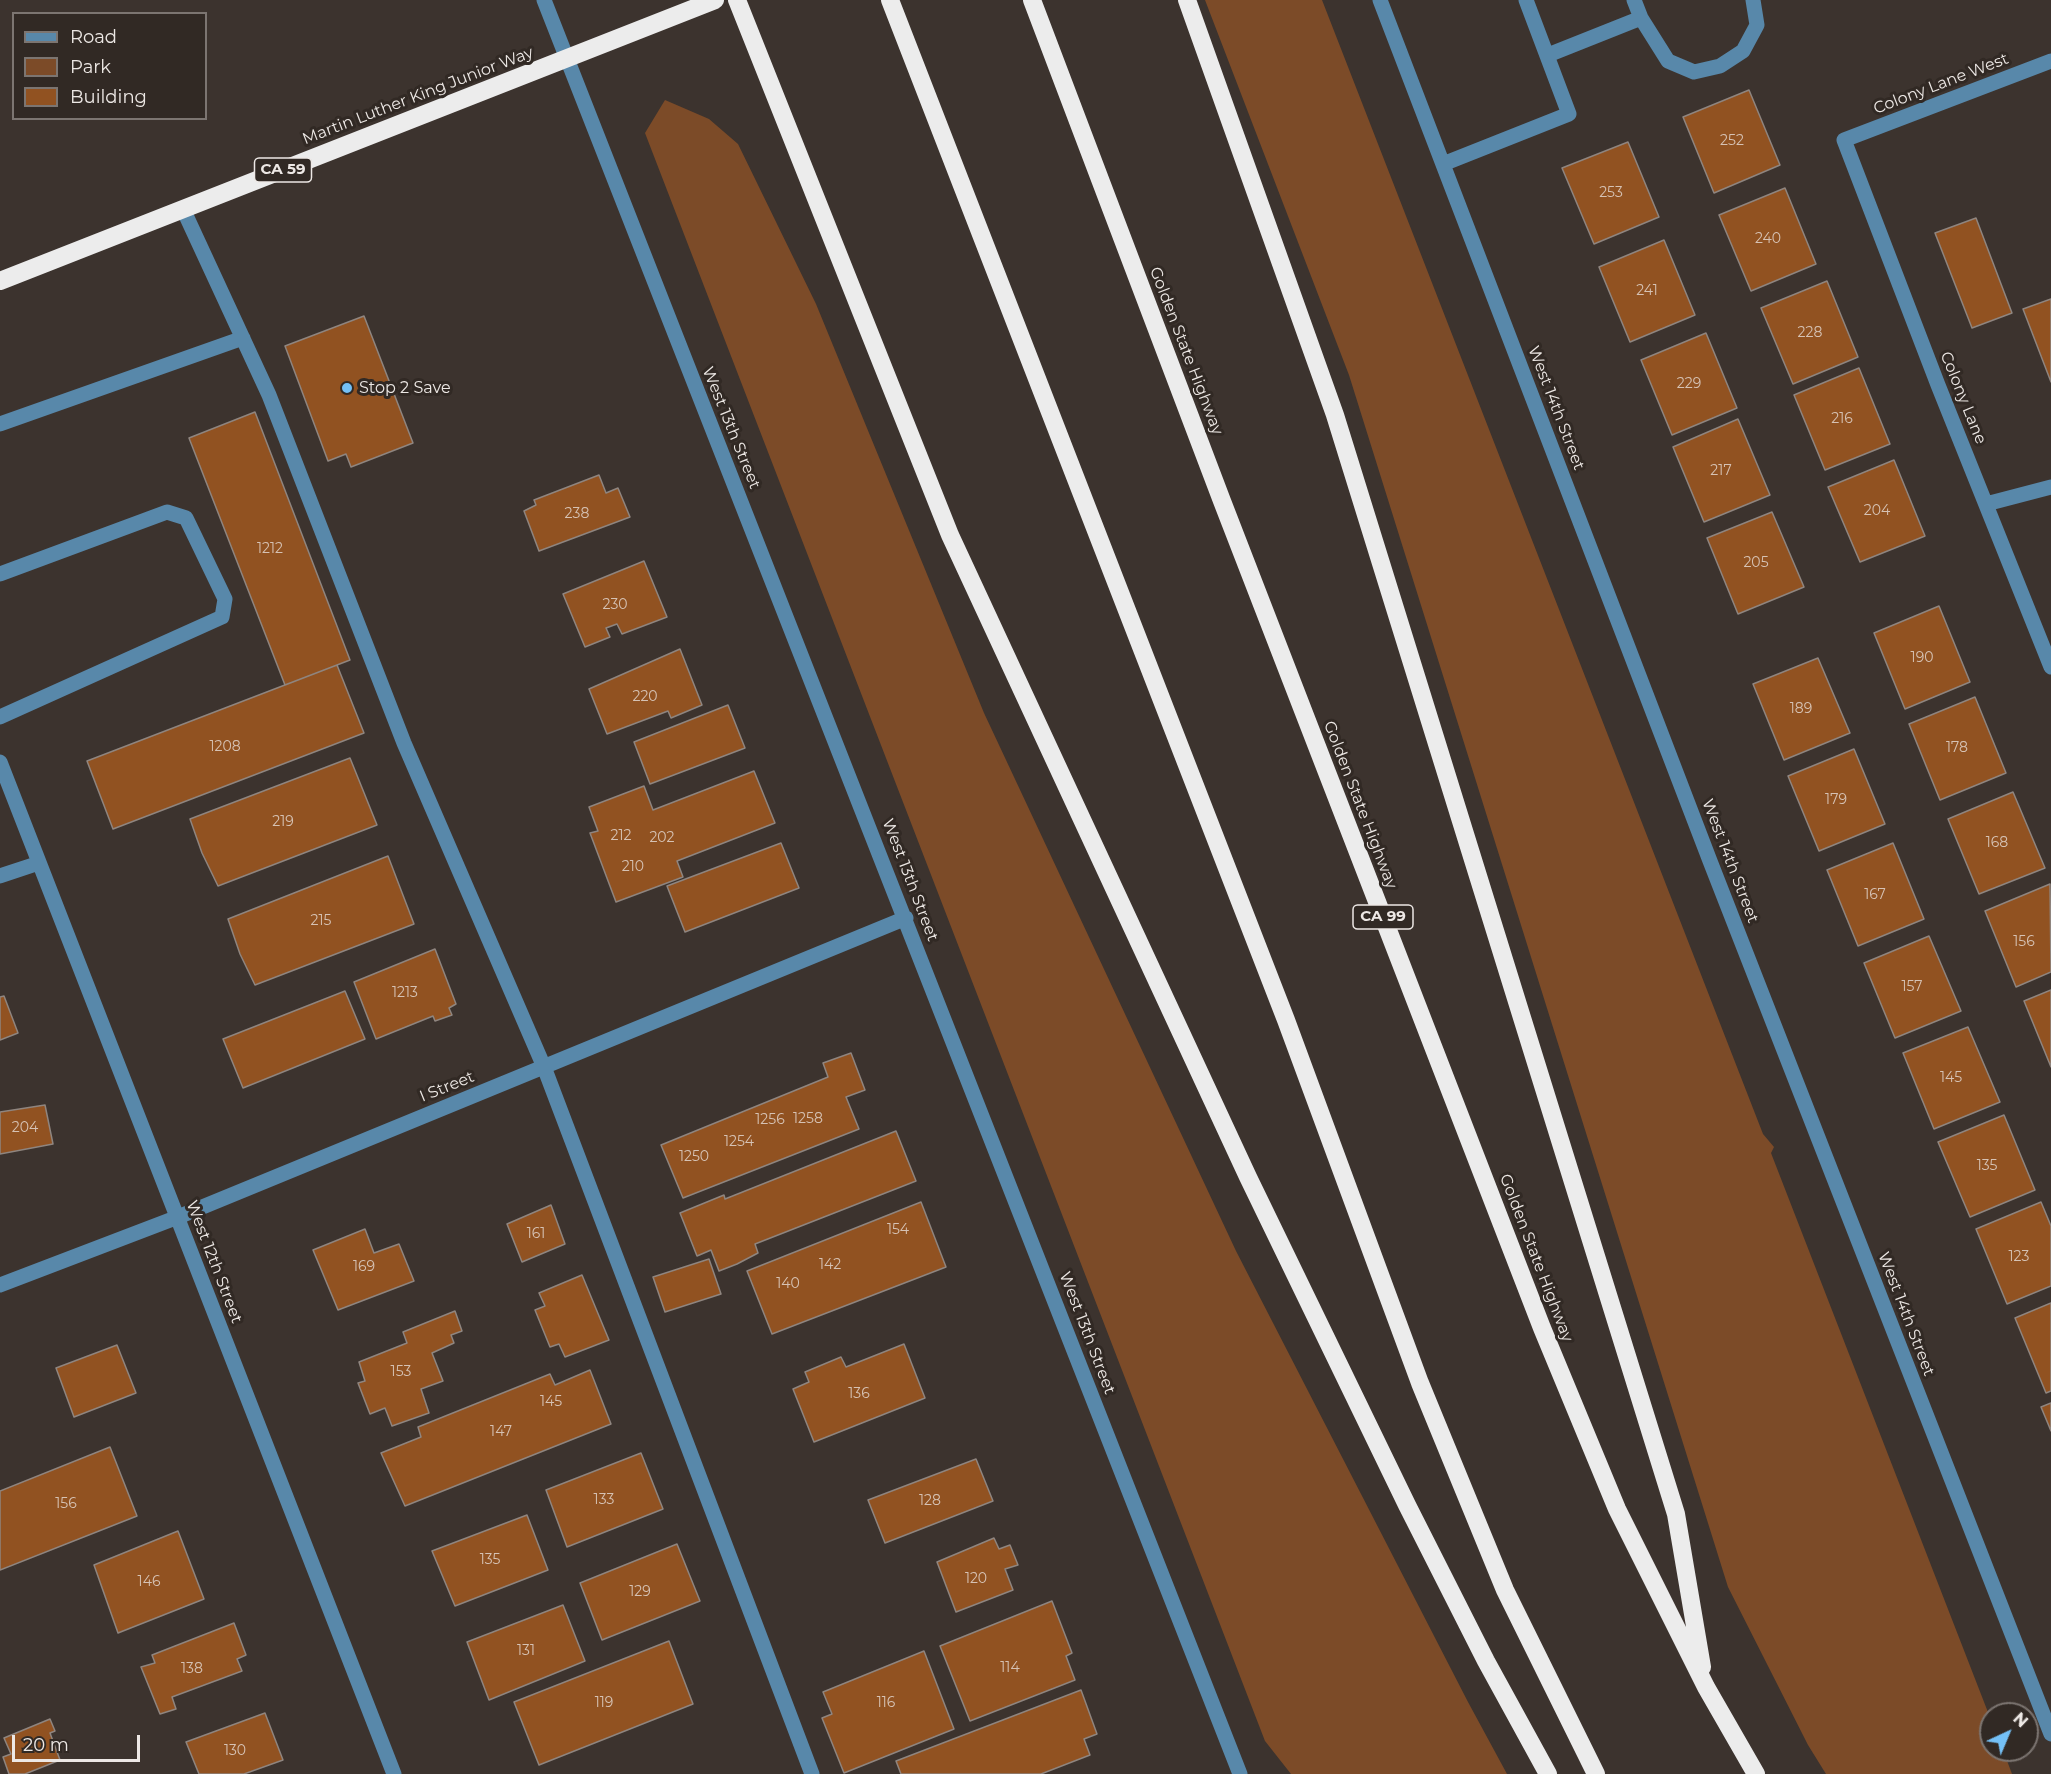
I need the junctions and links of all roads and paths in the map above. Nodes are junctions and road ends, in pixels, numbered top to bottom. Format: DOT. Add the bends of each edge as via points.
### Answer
graph roads {
  1 [pos="544,0"];
  2 [pos="715,0"];
  3 [pos="737,0"];
  4 [pos="890,0"];
  5 [pos="1032,0"];
  6 [pos="1187,0"];
  7 [pos="1380,0"];
  8 [pos="1526,0"];
  9 [pos="1634,0"];
  10 [pos="1753,0"];
  11 [pos="1641,18"];
  12 [pos="1548,55"];
  13 [pos="566,59"];
  14 [pos="2051,61"];
  15 [pos="1844,141"];
  16 [pos="1443,164"];
  17 [pos="183,209"];
  18 [pos="0,281"];
  19 [pos="243,338"];
  20 [pos="0,424"];
  21 [pos="2051,487"];
  22 [pos="1986,504"];
  23 [pos="0,574"];
  24 [pos="2051,667"];
  25 [pos="0,717"];
  26 [pos="0,762"];
  27 [pos="39,863"];
  28 [pos="0,876"];
  29 [pos="906,918"];
  30 [pos="544,1066"];
  31 [pos="178,1217"];
  32 [pos="0,1285"];
  33 [pos="1706,1687"];
  34 [pos="2051,1734"];
  35 [pos="394,1774"];
  36 [pos="812,1774"];
  37 [pos="1240,1774"];
  38 [pos="1548,1774"];
  39 [pos="1596,1774"];
  40 [pos="1756,1774"];
  1 -- 13 [label="street, West 13th Street"];
  2 -- 13 [label="highway, Martin Luther King Junior Way / CA 59"];
  3 -- 38 [label="highway" via="955,546 1253,1187 1407,1505"];
  4 -- 39 [label="highway" via="1286,1020 1420,1383 1505,1590"];
  5 -- 33 [label="highway, Golden State Highway / CA 99" via="1542,1328 1617,1509"];
  6 -- 33 [label="highway" via="1335,415 1676,1514"];
  7 -- 16 [label="street, West 14th Street"];
  8 -- 12 [label="street"];
  9 -- 11 [label="street"];
  10 -- 11 [label="street" via="1757,25 1743,51 1720,66 1694,72 1668,61"];
  11 -- 12 [label="street"];
  12 -- 16 [label="street" via="1569,114"];
  13 -- 17 [label="highway, Martin Luther King Junior Way / CA 59"];
  13 -- 29 [label="street, West 13th Street"];
  14 -- 15 [label="street, Colony Lane West"];
  15 -- 22 [label="street, Colony Lane"];
  16 -- 34 [label="street, West 14th Street"];
  17 -- 18 [label="highway, Martin Luther King Junior Way / CA 59"];
  17 -- 19 [label="street"];
  19 -- 20 [label="street"];
  19 -- 30 [label="street" via="269,394 404,743"];
  21 -- 22 [label="street"];
  22 -- 24 [label="street, Colony Lane"];
  23 -- 25 [label="street" via="167,512 186,518 225,599 222,617"];
  26 -- 27 [label="street, West 12th Street"];
  27 -- 28 [label="street"];
  27 -- 31 [label="street, West 12th Street"];
  29 -- 30 [label="street, I Street"];
  29 -- 37 [label="street, West 13th Street"];
  30 -- 31 [label="street, I Street"];
  30 -- 36 [label="street"];
  31 -- 32 [label="street, I Street"];
  31 -- 35 [label="street, West 12th Street"];
  33 -- 40 [label="highway, Golden State Highway / CA 99"];
}
